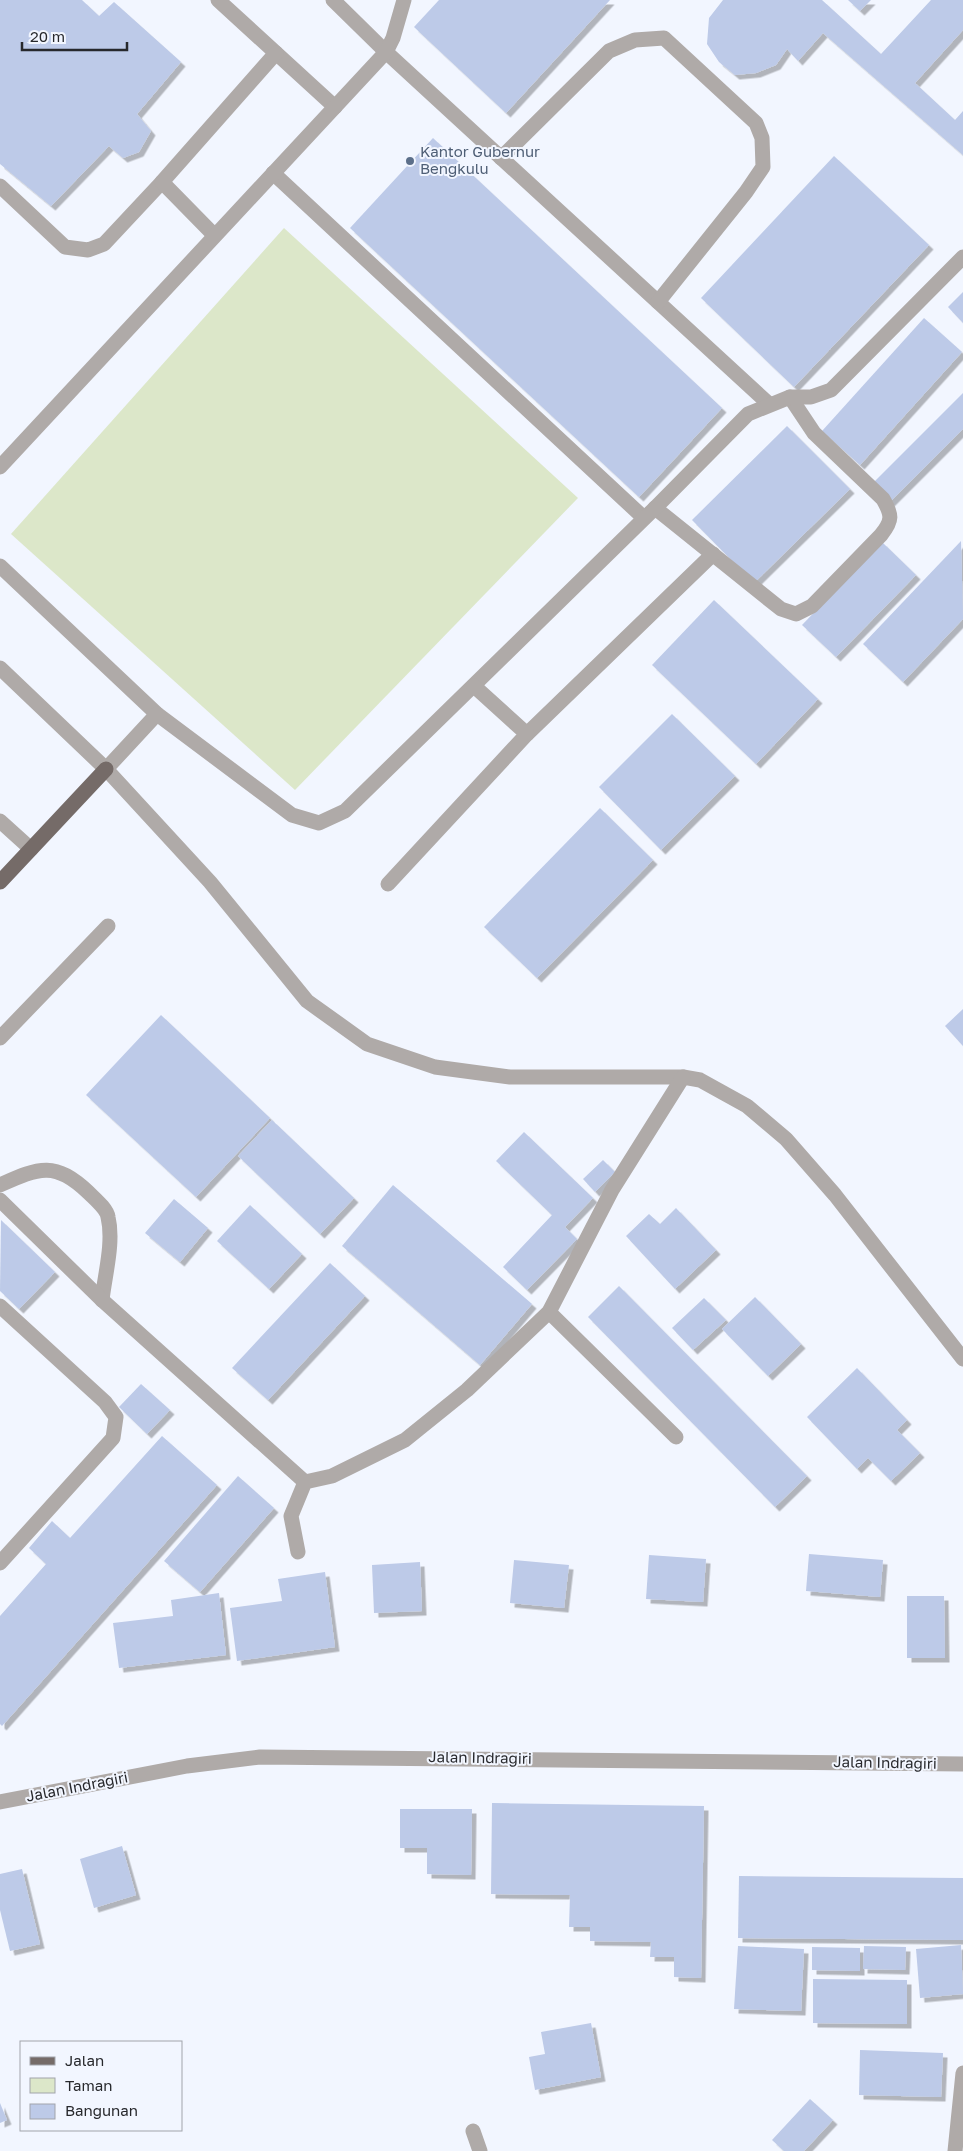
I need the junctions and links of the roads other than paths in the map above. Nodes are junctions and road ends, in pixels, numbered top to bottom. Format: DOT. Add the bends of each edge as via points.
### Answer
graph roads {
  1 [pos="218,0"];
  2 [pos="333,0"];
  3 [pos="404,0"];
  4 [pos="386,52"];
  5 [pos="276,53"];
  6 [pos="335,107"];
  7 [pos="501,158"];
  8 [pos="273,173"];
  9 [pos="162,182"];
  10 [pos="0,186"];
  11 [pos="214,235"];
  12 [pos="963,257"];
  13 [pos="658,302"];
  14 [pos="790,397"];
  15 [pos="769,404"];
  16 [pos="0,467"];
  17 [pos="650,513"];
  18 [pos="713,554"];
  19 [pos="0,566"];
  20 [pos="0,668"];
  21 [pos="474,686"];
  22 [pos="157,714"];
  23 [pos="527,734"];
  24 [pos="106,769"];
  25 [pos="0,821"];
  26 [pos="31,849"];
  27 [pos="0,882"];
  28 [pos="388,884"];
  29 [pos="108,926"];
  30 [pos="0,1038"];
  31 [pos="683,1077"];
  32 [pos="0,1185"];
  33 [pos="0,1200"];
  34 [pos="102,1300"];
  35 [pos="0,1306"];
  36 [pos="549,1312"];
  37 [pos="963,1359"];
  38 [pos="676,1437"];
  39 [pos="305,1482"];
  40 [pos="298,1552"];
  41 [pos="0,1563"];
  42 [pos="963,1764"];
  43 [pos="0,1802"];
  44 [pos="963,2073"];
  45 [pos="473,2131"];
  46 [pos="480,2151"];
  47 [pos="955,2151"];
  1 -- 5 [label="street"];
  2 -- 4 [label="street"];
  3 -- 4 [label="street"];
  4 -- 6 [label="street"];
  4 -- 7 [label="street"];
  5 -- 6 [label="street"];
  5 -- 9 [label="street"];
  6 -- 8 [label="street"];
  7 -- 13 [label="street"];
  7 -- 13 [label="street" via="609,51 635,40 664,38 756,123 762,138 763,168"];
  8 -- 11 [label="street"];
  8 -- 17 [label="street"];
  9 -- 10 [label="street" via="104,244 88,250 65,247"];
  9 -- 11 [label="street"];
  11 -- 16 [label="street"];
  12 -- 14 [label="street" via="831,390 810,397"];
  13 -- 15 [label="street"];
  14 -- 15 [label="street"];
  14 -- 18 [label="street" via="814,433 883,499 890,511 889,524 812,606 796,614 781,609"];
  15 -- 17 [label="street" via="748,414"];
  17 -- 18 [label="street"];
  17 -- 21 [label="street"];
  18 -- 23 [label="street"];
  19 -- 22 [label="street"];
  20 -- 24 [label="street"];
  21 -- 22 [label="street" via="346,811 319,823 292,815"];
  21 -- 23 [label="street"];
  22 -- 24 [label="street"];
  23 -- 28 [label="street"];
  24 -- 26 [label="main road"];
  24 -- 31 [label="street" via="210,882 307,1001 367,1044 435,1067 510,1077"];
  25 -- 26 [label="street"];
  26 -- 27 [label="main road"];
  29 -- 30 [label="street"];
  31 -- 36 [label="street" via="612,1190"];
  31 -- 37 [label="street" via="700,1080 747,1106 786,1138 835,1195"];
  32 -- 34 [label="street" via="30,1172 55,1170 74,1179 94,1198 108,1215 109,1222"];
  33 -- 34 [label="street"];
  34 -- 39 [label="street"];
  35 -- 41 [label="street" via="105,1402 116,1417 113,1438"];
  36 -- 38 [label="street"];
  36 -- 39 [label="street" via="467,1390 405,1440 332,1476"];
  39 -- 40 [label="street" via="291,1516"];
  42 -- 43 [label="street, Jalan Indragiri" via="260,1757 187,1766"];
  44 -- 47 [label="street"];
  45 -- 46 [label="street"];
}
